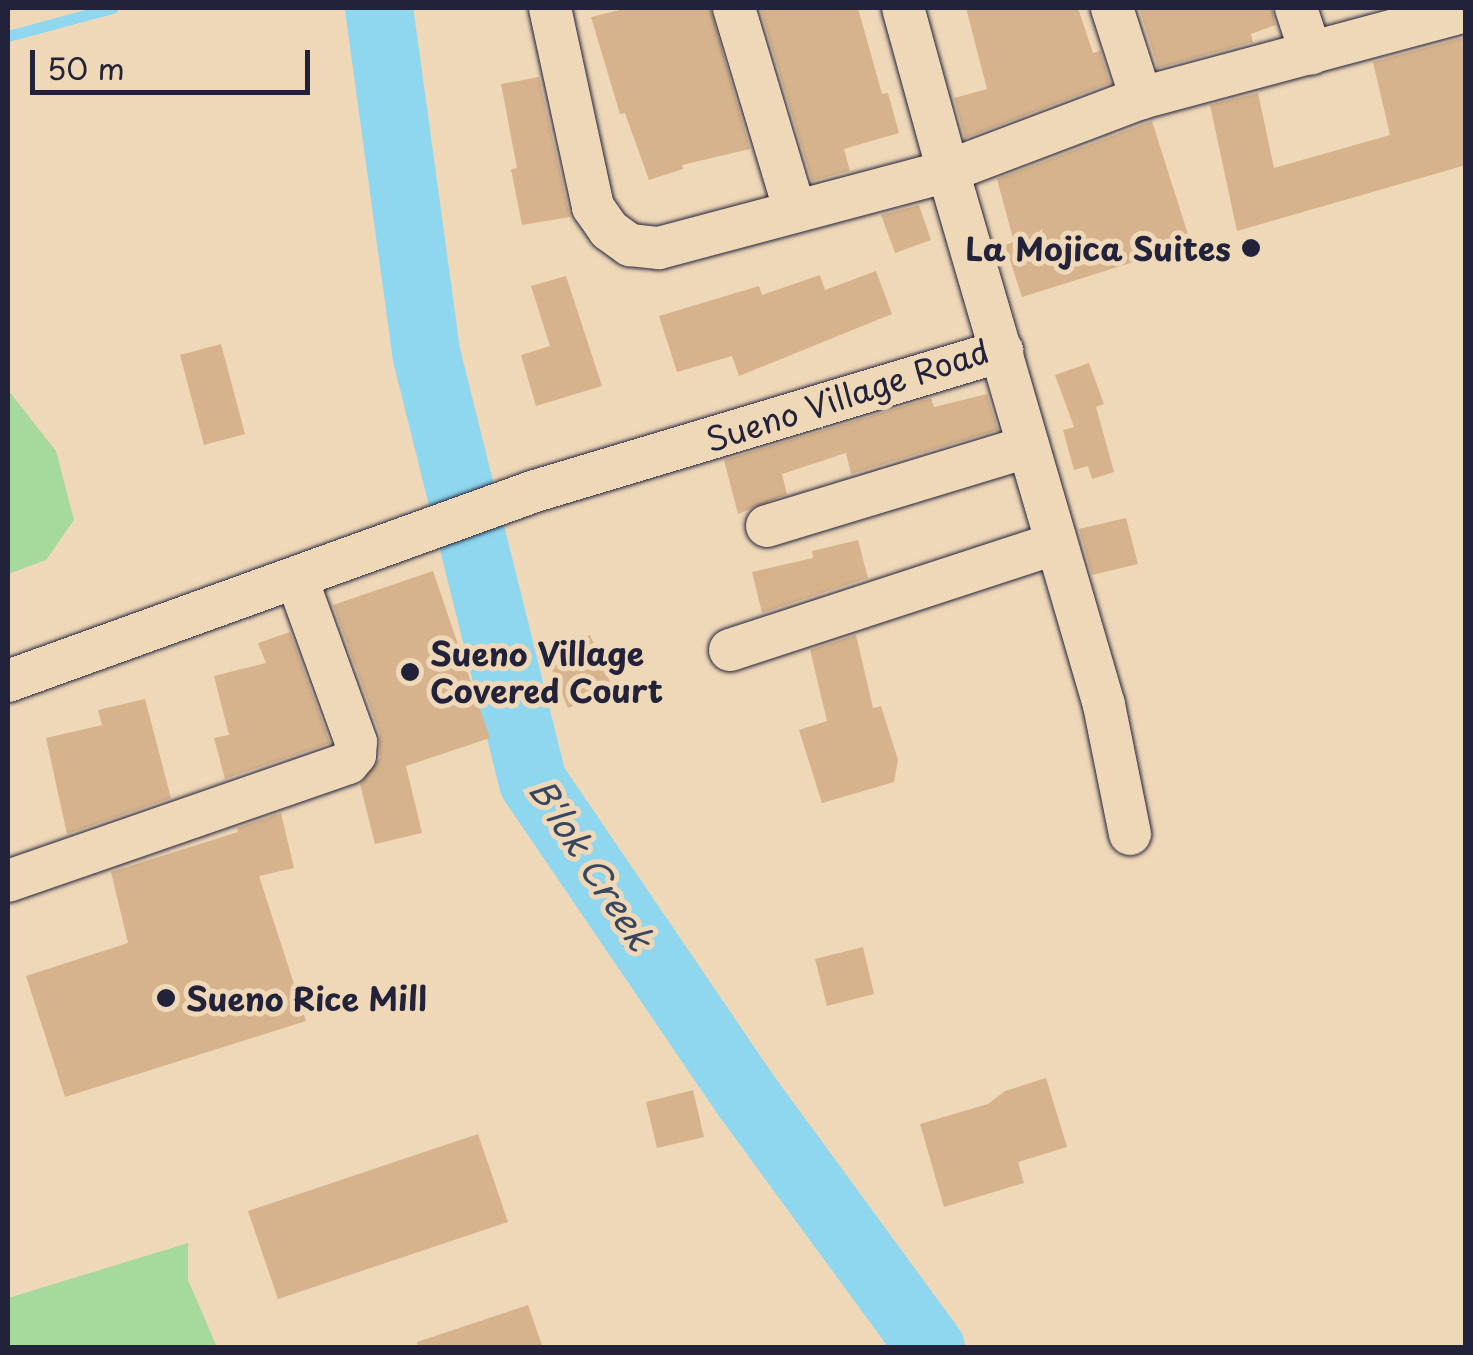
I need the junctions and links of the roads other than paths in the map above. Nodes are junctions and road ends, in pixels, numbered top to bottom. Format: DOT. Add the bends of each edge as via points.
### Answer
graph roads {
  1 [pos="550,8"];
  2 [pos="734,8"];
  3 [pos="904,8"];
  4 [pos="1112,8"];
  5 [pos="1296,8"];
  6 [pos="1466,11"];
  7 [pos="1311,54"];
  8 [pos="1140,98"];
  9 [pos="948,172"];
  10 [pos="795,212"];
  11 [pos="1002,351"];
  12 [pos="1028,447"];
  13 [pos="767,526"];
  14 [pos="1054,544"];
  15 [pos="297,579"];
  16 [pos="730,650"];
  17 [pos="8,681"];
  18 [pos="1130,834"];
  19 [pos="8,881"];
  1 -- 10 [label="street" via="593,207 609,230 630,245 659,248"];
  2 -- 10 [label="street"];
  3 -- 9 [label="street, Sueno Village Road"];
  4 -- 8 [label="street"];
  5 -- 7 [label="street"];
  6 -- 7 [label="street"];
  7 -- 8 [label="street"];
  8 -- 9 [label="street"];
  9 -- 10 [label="street"];
  9 -- 11 [label="street, Sueno Village Road"];
  11 -- 12 [label="street"];
  11 -- 15 [label="street, Sueno Village Road" via="535,491"];
  12 -- 13 [label="street"];
  12 -- 14 [label="street"];
  14 -- 16 [label="street"];
  14 -- 18 [label="street" via="1104,705"];
  15 -- 17 [label="street, Sueno Village Road"];
  15 -- 19 [label="street" via="356,742 348,763"];
}
